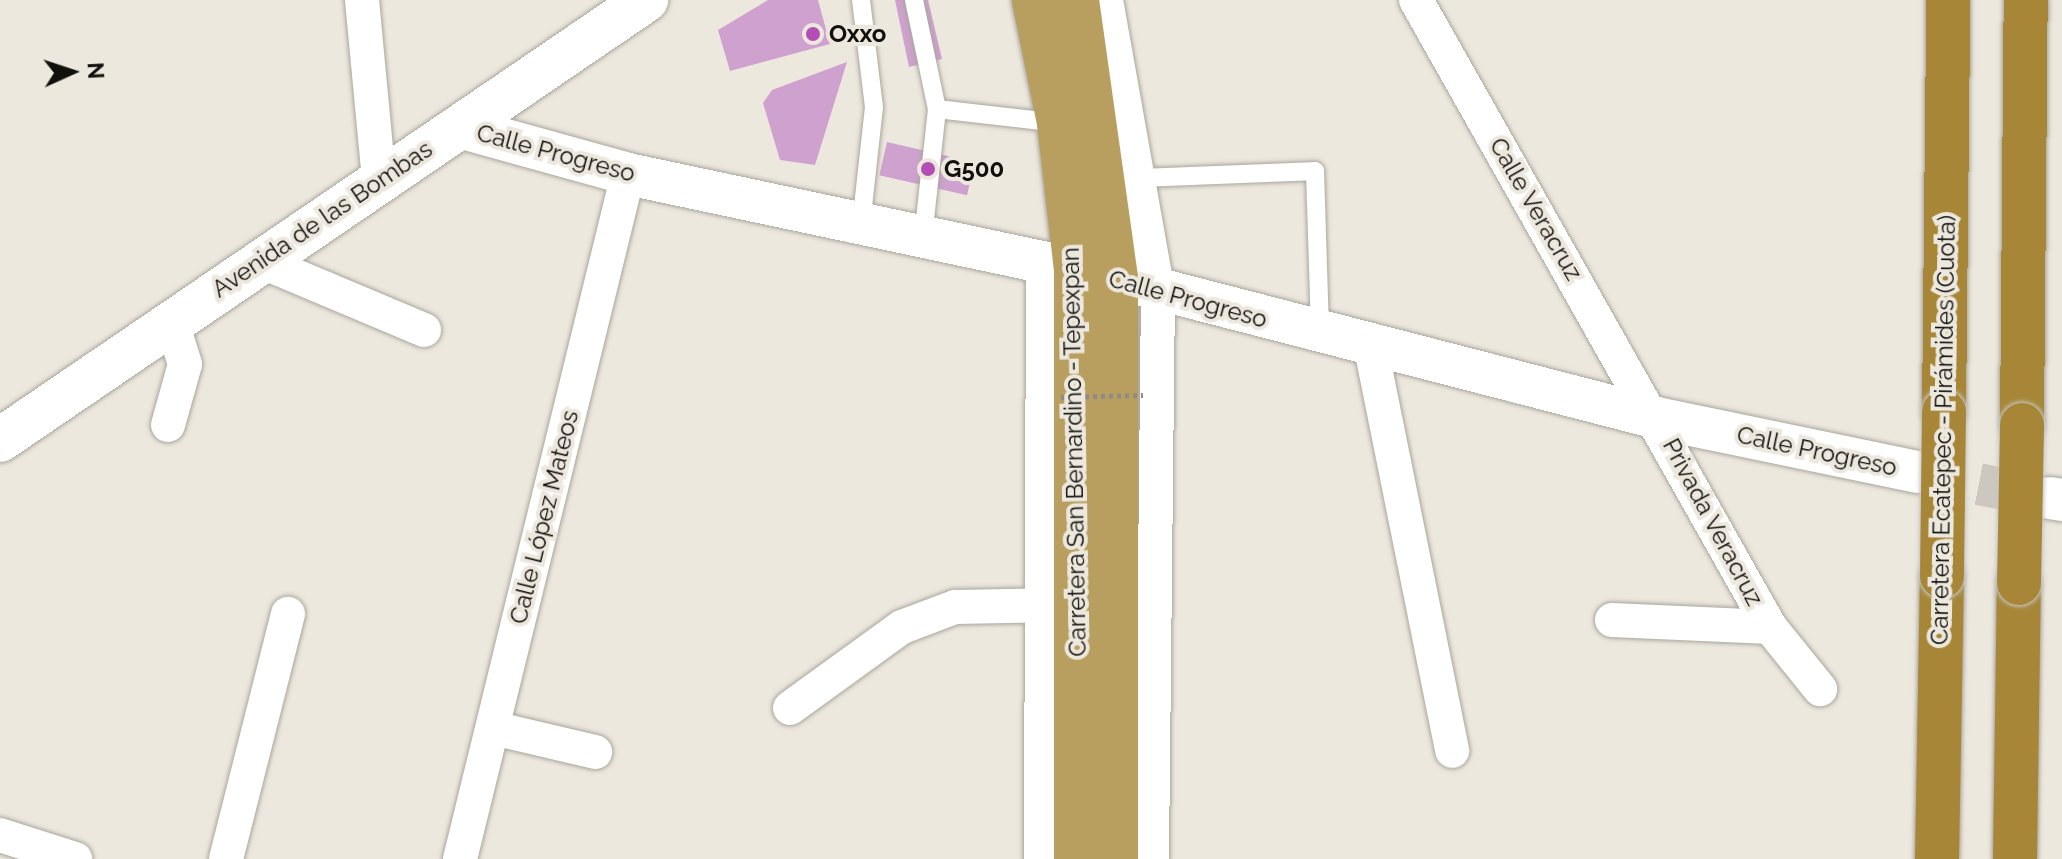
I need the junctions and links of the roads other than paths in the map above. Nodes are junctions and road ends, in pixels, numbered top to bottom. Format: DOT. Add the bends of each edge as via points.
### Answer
graph roads {
  1 [pos="362,0"];
  2 [pos="646,0"];
  3 [pos="861,0"];
  4 [pos="914,0"];
  5 [pos="1034,0"];
  6 [pos="1077,0"];
  7 [pos="1106,0"];
  8 [pos="1416,0"];
  9 [pos="1948,0"];
  10 [pos="2026,0"];
  11 [pos="937,109"];
  12 [pos="1059,123"];
  13 [pos="459,127"];
  14 [pos="628,174"];
  15 [pos="1143,178"];
  16 [pos="379,180"];
  17 [pos="861,224"];
  18 [pos="923,237"];
  19 [pos="260,261"];
  20 [pos="1078,270"];
  21 [pos="1158,291"];
  22 [pos="172,323"];
  23 [pos="424,330"];
  24 [pos="1320,334"];
  25 [pos="1371,348"];
  26 [pos="1657,418"];
  27 [pos="168,425"];
  28 [pos="0,440"];
  29 [pos="1917,472"];
  30 [pos="1058,606"];
  31 [pos="288,614"];
  32 [pos="1612,620"];
  33 [pos="1770,627"];
  34 [pos="1820,689"];
  35 [pos="790,708"];
  36 [pos="493,728"];
  37 [pos="1452,751"];
  38 [pos="595,752"];
  39 [pos="0,835"];
  40 [pos="75,859"];
  41 [pos="226,859"];
  42 [pos="460,859"];
  43 [pos="1041,859"];
  44 [pos="1076,859"];
  45 [pos="1116,859"];
  46 [pos="1152,859"];
  47 [pos="1937,859"];
  48 [pos="2015,859"];
  1 -- 16 [label="street"];
  2 -- 13 [label="main road, Avenida de las Bombas"];
  3 -- 17 [label="lane" via="874,107"];
  4 -- 11 [label="lane"];
  5 -- 12 [label="highway, Carretera San Bernardino - Tepexpan"];
  6 -- 20 [label="highway, Carretera San Bernardino - Tepexpan"];
  7 -- 15 [label="street"];
  8 -- 26 [label="street, Calle Veracruz"];
  9 -- 47 [label="highway, Carretera Ecatepec - Pirámides (Cuota), bridge"];
  10 -- 48 [label="highway, bridge"];
  11 -- 12 [label="lane"];
  11 -- 18 [label="lane"];
  12 -- 20 [label="highway, Carretera San Bernardino - Tepexpan"];
  13 -- 14 [label="street, Calle Progreso"];
  13 -- 16 [label="main road, Avenida de las Bombas"];
  14 -- 17 [label="street, Calle Progreso"];
  14 -- 36 [label="street, Calle López Mateos"];
  15 -- 21 [label="street"];
  15 -- 24 [label="lane" via="1315,171"];
  16 -- 19 [label="main road, Avenida de las Bombas"];
  17 -- 18 [label="street, Calle Progreso"];
  18 -- 20 [label="street, Calle Progreso"];
  19 -- 22 [label="main road, Avenida de las Bombas"];
  19 -- 23 [label="street"];
  20 -- 21 [label="street, Calle Progreso"];
  20 -- 30 [label="highway, Carretera San Bernardino - Tepexpan"];
  20 -- 45 [label="highway, Carretera San Bernardino - Tepexpan"];
  21 -- 24 [label="street, Calle Progreso"];
  21 -- 46 [label="street"];
  22 -- 27 [label="street" via="185,364"];
  22 -- 28 [label="main road, Avenida de las Bombas"];
  24 -- 25 [label="street, Calle Progreso"];
  25 -- 26 [label="street, Calle Progreso"];
  25 -- 37 [label="street"];
  26 -- 29 [label="street, Calle Progreso"];
  26 -- 33 [label="street, Privada Veracruz"];
  30 -- 35 [label="street" via="955,607 902,627"];
  30 -- 43 [label="street"];
  30 -- 44 [label="highway, Carretera San Bernardino - Tepexpan"];
  31 -- 41 [label="street"];
  32 -- 33 [label="street, Privada Veracruz"];
  33 -- 34 [label="street, Privada Veracruz"];
  36 -- 38 [label="street"];
  36 -- 42 [label="street, Calle López Mateos"];
  39 -- 40 [label="street"];
}
